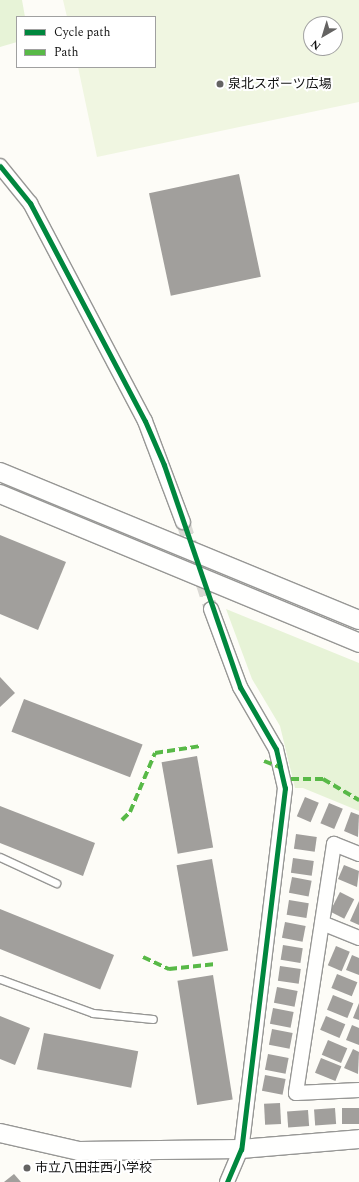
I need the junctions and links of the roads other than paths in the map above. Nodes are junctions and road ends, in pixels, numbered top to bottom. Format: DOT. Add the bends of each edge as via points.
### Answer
graph roads {
  1 [pos="0,166"];
  2 [pos="0,472"];
  3 [pos="0,494"];
  4 [pos="183,522"];
  5 [pos="211,608"];
  6 [pos="359,620"];
  7 [pos="359,643"];
  8 [pos="359,854"];
  9 [pos="0,857"];
  10 [pos="56,883"];
  11 [pos="322,924"];
  12 [pos="359,938"];
  13 [pos="0,979"];
  14 [pos="153,1019"];
  15 [pos="359,1090"];
  16 [pos="0,1133"];
  17 [pos="359,1139"];
  18 [pos="241,1149"];
  19 [pos="227,1182"];
  1 -- 4 [label="street" via="30,203 145,421"];
  2 -- 6 [label="street"];
  3 -- 7 [label="street"];
  5 -- 18 [label="street" via="240,687 276,749 285,788"];
  8 -- 11 [label="street" via="334,844"];
  9 -- 10 [label="lane"];
  11 -- 12 [label="street"];
  11 -- 15 [label="street" via="296,1093"];
  13 -- 14 [label="lane" via="93,1013"];
  16 -- 18 [label="street" via="79,1151"];
  17 -- 18 [label="street"];
  18 -- 19 [label="street"];
}
